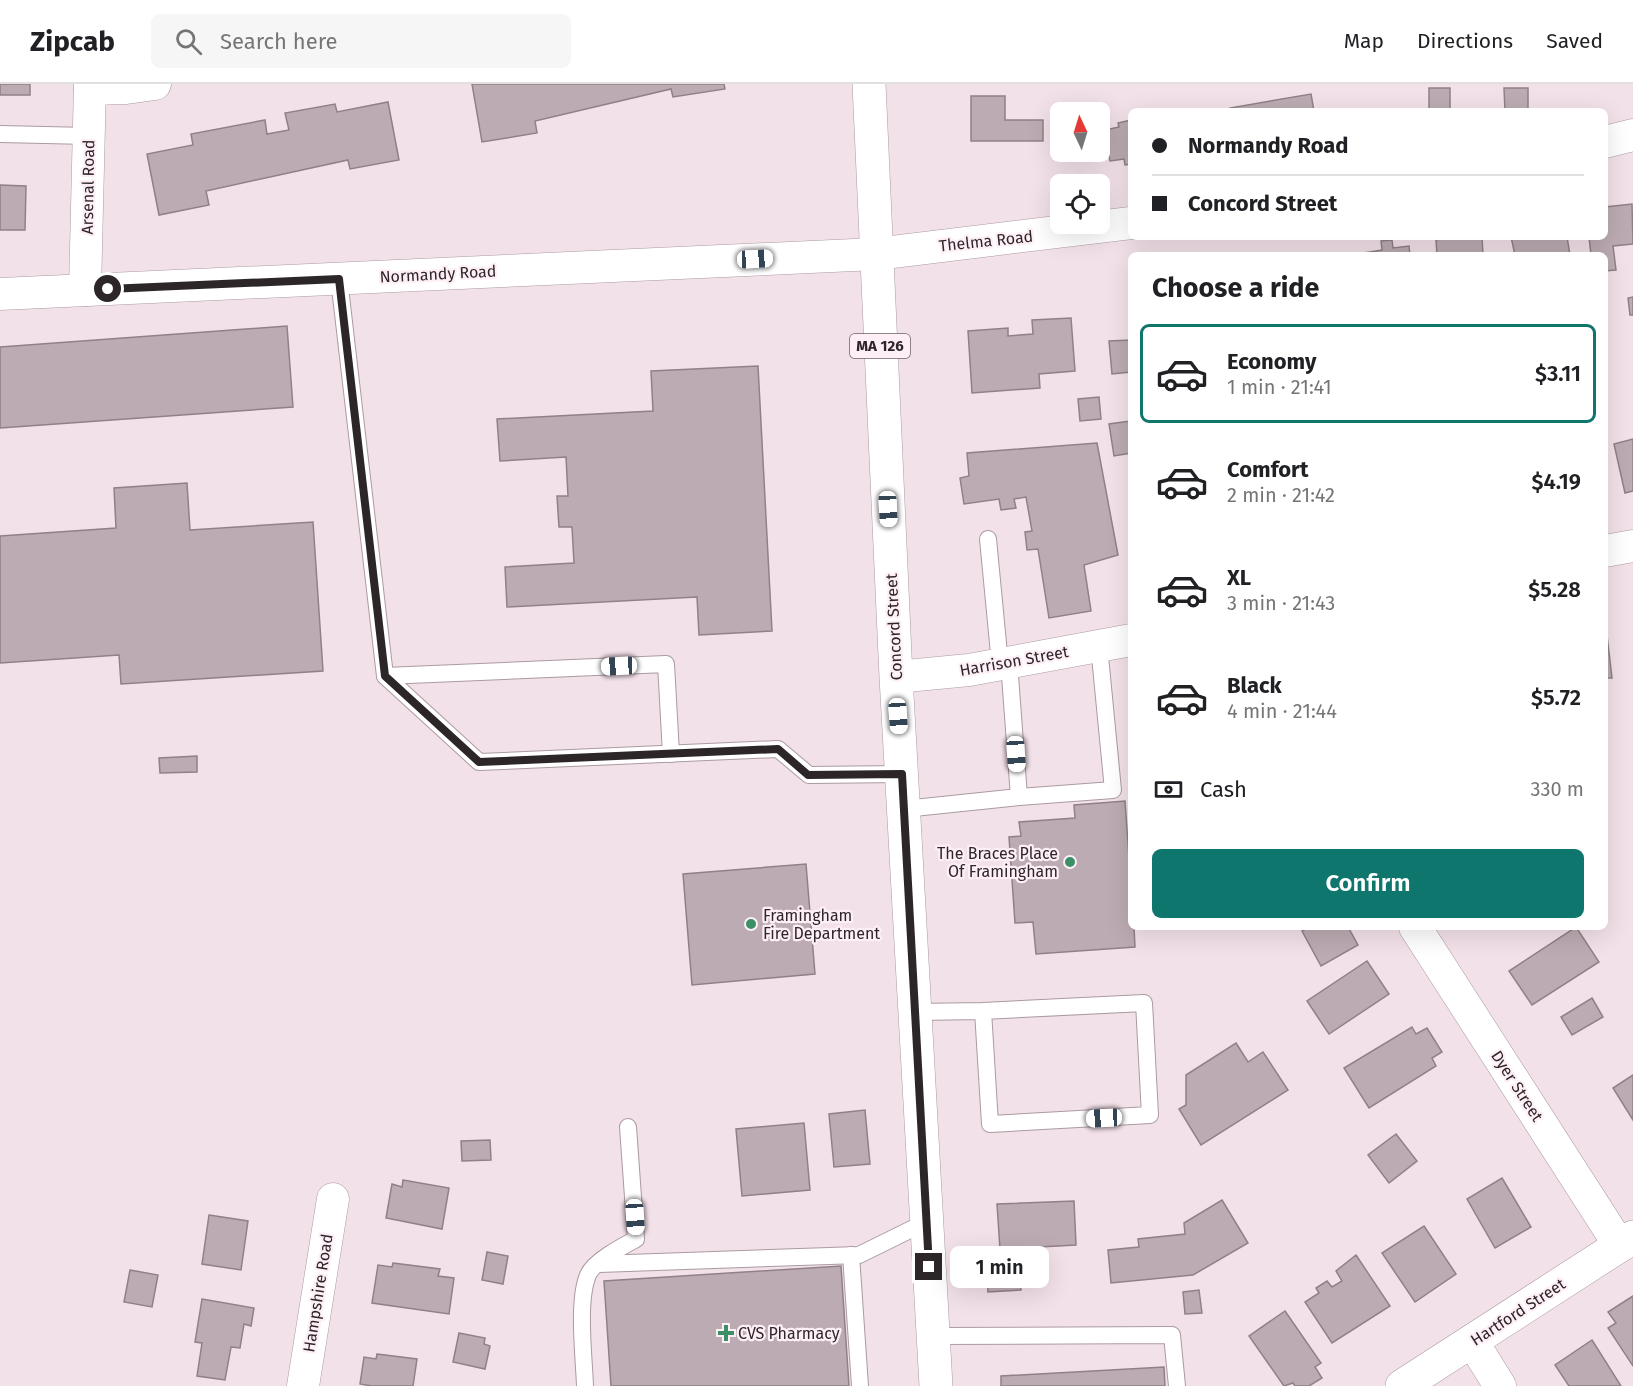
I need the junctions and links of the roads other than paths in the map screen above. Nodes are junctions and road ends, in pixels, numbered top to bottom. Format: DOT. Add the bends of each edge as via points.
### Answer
graph roads {
  1 [pos="155,84"];
  2 [pos="869,84"];
  3 [pos="90,86"];
  4 [pos="0,134"];
  5 [pos="1633,135"];
  6 [pos="89,136"];
  7 [pos="1608,141"];
  8 [pos="1128,224"];
  9 [pos="876,254"];
  10 [pos="339,279"];
  11 [pos="86,290"];
  12 [pos="0,294"];
  13 [pos="988,539"];
  14 [pos="1633,546"];
  15 [pos="1608,550"];
  16 [pos="1128,641"];
  17 [pos="1099,646"];
  18 [pos="1004,663"];
  19 [pos="385,676"];
  20 [pos="896,676"];
  21 [pos="670,754"];
  22 [pos="902,774"];
  23 [pos="1019,797"];
  24 [pos="904,809"];
  25 [pos="1417,930"];
  26 [pos="983,1011"];
  27 [pos="915,1012"];
  28 [pos="628,1127"];
  29 [pos="333,1199"];
  30 [pos="926,1222"];
  31 [pos="1626,1241"];
  32 [pos="851,1255"];
  33 [pos="599,1263"];
  34 [pos="933,1335"];
  35 [pos="1472,1341"];
  36 [pos="303,1386"];
  37 [pos="585,1386"];
  38 [pos="860,1386"];
  39 [pos="936,1386"];
  40 [pos="1177,1386"];
  41 [pos="1402,1386"];
  42 [pos="1500,1386"];
  1 -- 3 [label="street" via="126,88"];
  2 -- 9 [label="main road, Concord Street / MA 126"];
  3 -- 6 [label="street, Arsenal Road"];
  4 -- 6 [label="lane"];
  5 -- 7 [label="street"];
  6 -- 11 [label="street, Arsenal Road"];
  8 -- 9 [label="street, Thelma Road"];
  9 -- 10 [label="street, Normandy Road"];
  9 -- 20 [label="main road, Concord Street / MA 126"];
  10 -- 11 [label="street, Normandy Road"];
  10 -- 19 [label="lane"];
  11 -- 12 [label="street, Normandy Road"];
  13 -- 18 [label="lane"];
  14 -- 15 [label="street"];
  16 -- 17 [label="street, Harrison Street"];
  17 -- 18 [label="street, Harrison Street"];
  17 -- 23 [label="lane" via="1113,790"];
  18 -- 20 [label="street, Harrison Street" via="933,675"];
  18 -- 23 [label="lane"];
  19 -- 21 [label="lane" via="479,762"];
  19 -- 21 [label="lane" via="666,664"];
  20 -- 22 [label="main road, Concord Street / MA 126"];
  21 -- 22 [label="lane" via="778,749 808,775"];
  22 -- 24 [label="main road, Concord Street / MA 126"];
  23 -- 24 [label="lane"];
  24 -- 27 [label="main road, Concord Street / MA 126"];
  25 -- 31 [label="street, Dyer Street"];
  26 -- 26 [label="lane" via="1144,1003 1150,1115 990,1124"];
  26 -- 27 [label="lane"];
  27 -- 30 [label="main road, Concord Street / MA 126"];
  28 -- 33 [label="lane" via="636,1239"];
  29 -- 36 [label="street, Hampshire Road"];
  30 -- 32 [label="lane" via="859,1255"];
  30 -- 34 [label="main road, Concord Street / MA 126"];
  31 -- 35 [label="main road, Hartford Street"];
  32 -- 33 [label="lane"];
  32 -- 38 [label="lane"];
  33 -- 37 [label="lane" via="588,1273 583,1303"];
  34 -- 39 [label="main road, Concord Street / MA 126"];
  34 -- 40 [label="lane" via="1172,1335"];
  35 -- 41 [label="main road, Hartford Street"];
  35 -- 42 [label="street"];
}
